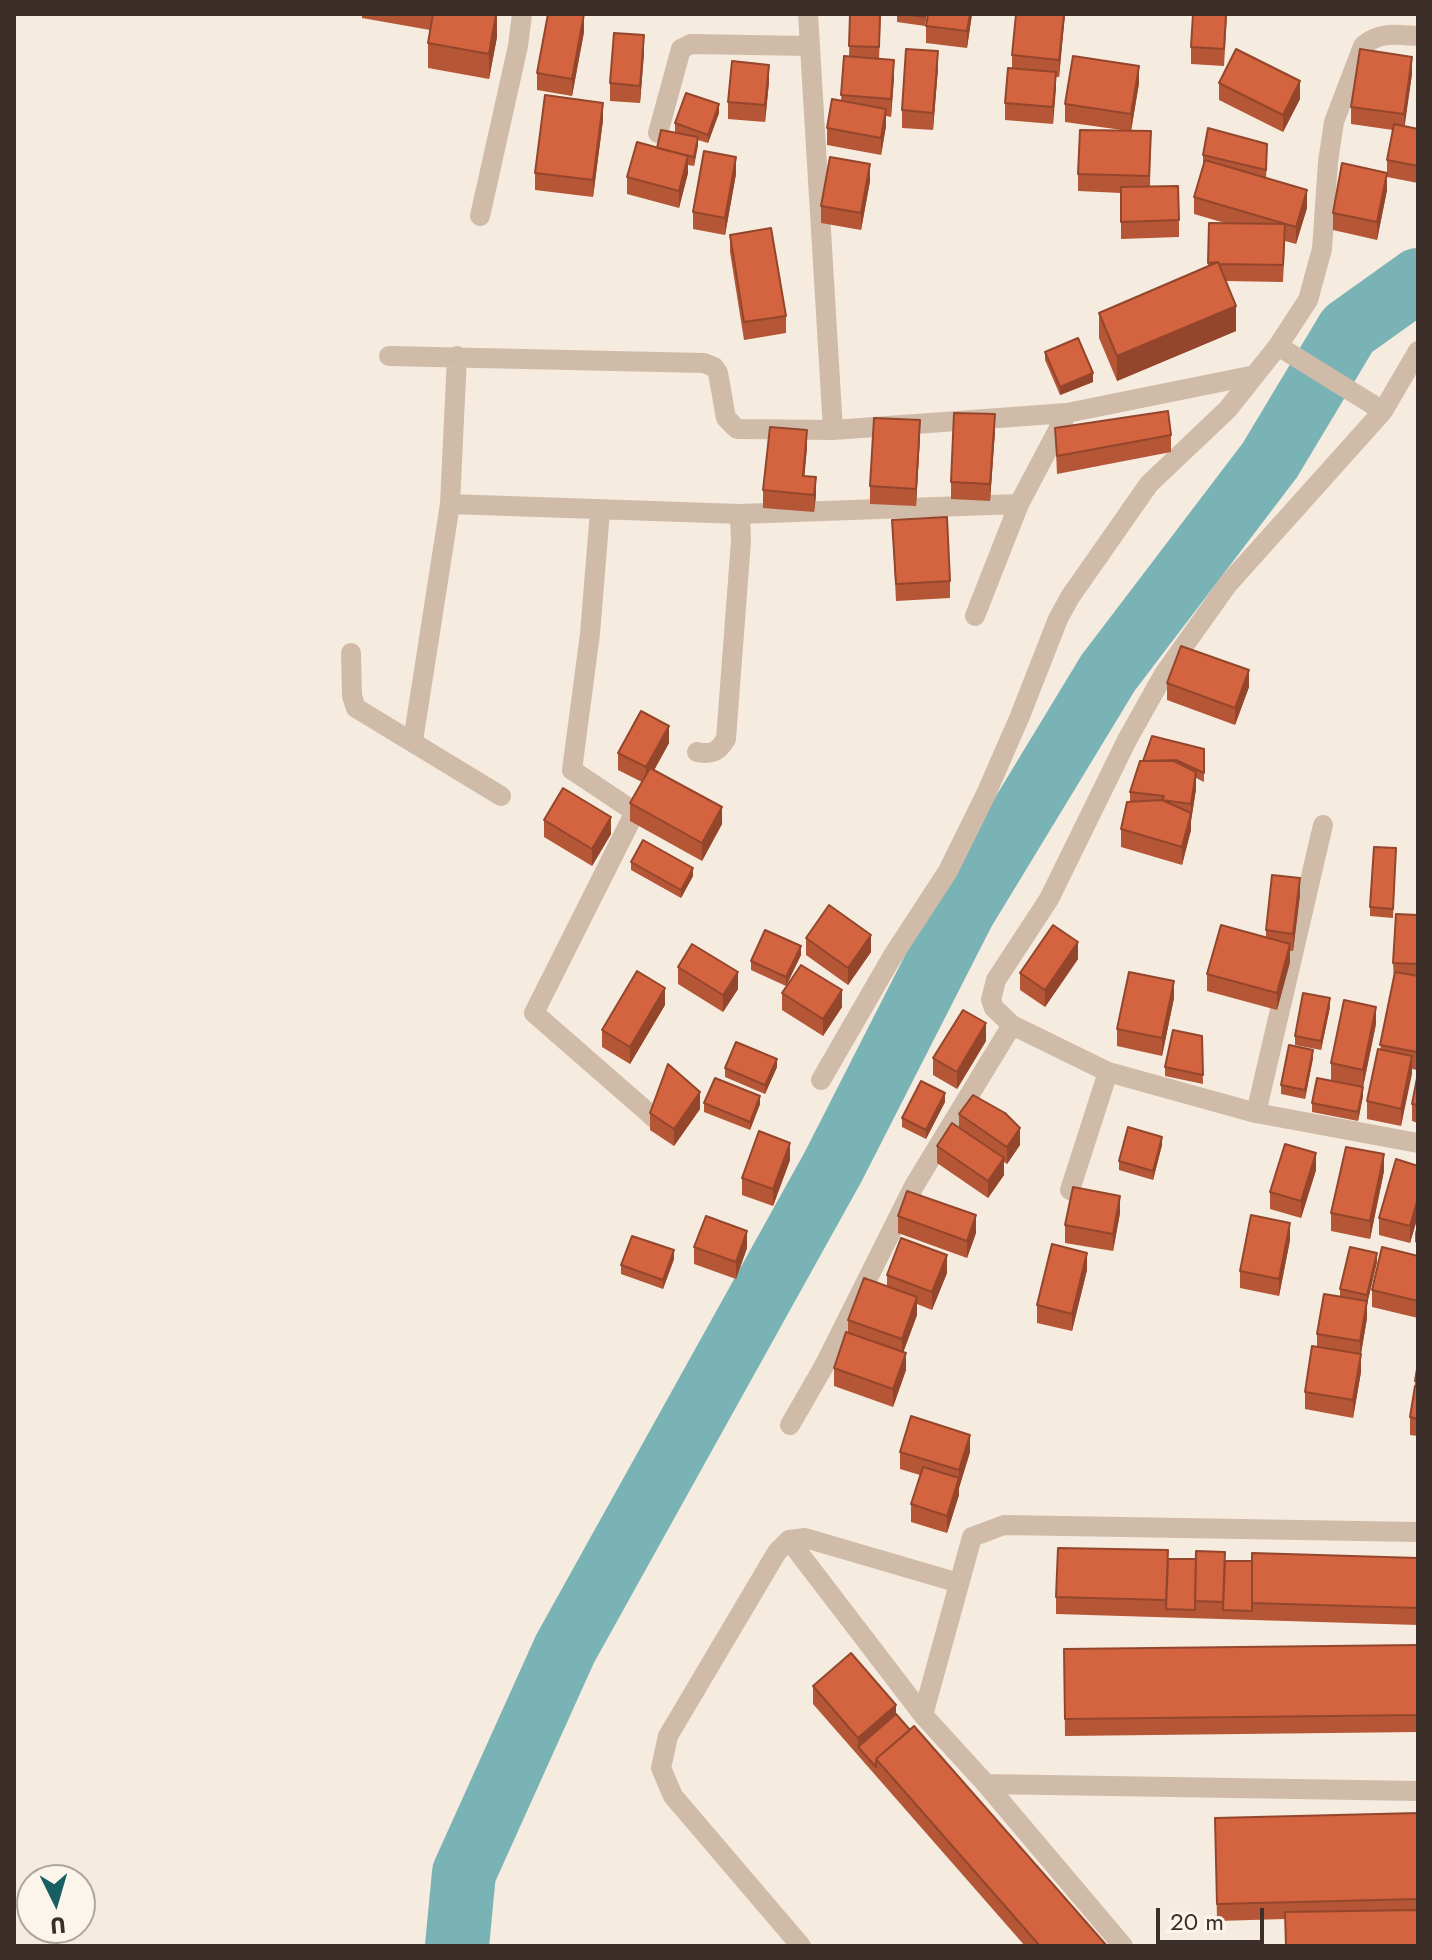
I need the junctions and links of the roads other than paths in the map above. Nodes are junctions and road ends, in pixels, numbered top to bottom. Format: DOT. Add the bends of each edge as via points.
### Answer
graph roads {
  1 [pos="522,14"];
  2 [pos="808,14"];
  3 [pos="1418,36"];
  4 [pos="808,46"];
  5 [pos="658,133"];
  6 [pos="480,216"];
  7 [pos="1278,346"];
  8 [pos="1418,351"];
  9 [pos="389,356"];
  10 [pos="457,356"];
  11 [pos="1255,375"];
  12 [pos="1383,411"];
  13 [pos="1067,413"];
  14 [pos="833,430"];
  15 [pos="450,504"];
  16 [pos="1019,504"];
  17 [pos="600,511"];
  18 [pos="740,514"];
  19 [pos="975,616"];
  20 [pos="351,653"];
  21 [pos="413,741"];
  22 [pos="697,752"];
  23 [pos="501,796"];
  24 [pos="1323,825"];
  25 [pos="1012,1025"];
  26 [pos="1108,1072"];
  27 [pos="821,1080"];
  28 [pos="1256,1113"];
  29 [pos="677,1137"];
  30 [pos="1418,1143"];
  31 [pos="1070,1190"];
  32 [pos="790,1425"];
  33 [pos="1418,1532"];
  34 [pos="789,1540"];
  35 [pos="959,1583"];
  36 [pos="923,1715"];
  37 [pos="986,1784"];
  38 [pos="1418,1791"];
  39 [pos="801,1946"];
  40 [pos="1123,1946"];
  1 -- 6 [label="street"];
  2 -- 4 [label="street"];
  3 -- 7 [label="street" via="1386,34 1363,46 1334,122 1322,249 1308,300"];
  4 -- 5 [label="street" via="691,44 681,49"];
  4 -- 14 [label="street"];
  7 -- 11 [label="street"];
  7 -- 12 [label="street"];
  8 -- 12 [label="street"];
  9 -- 10 [label="street"];
  10 -- 14 [label="street" via="704,363 718,373 726,418 737,429"];
  10 -- 15 [label="street"];
  11 -- 13 [label="street"];
  11 -- 27 [label="street" via="1228,409 1149,484 1070,597 948,871"];
  12 -- 25 [label="street" via="1228,584 1164,674 1049,899 996,980 991,1000"];
  13 -- 14 [label="street"];
  13 -- 16 [label="street"];
  15 -- 17 [label="street"];
  15 -- 21 [label="street"];
  16 -- 18 [label="street"];
  16 -- 19 [label="street"];
  17 -- 18 [label="street"];
  17 -- 29 [label="street" via="572,770 635,812 534,1013"];
  18 -- 22 [label="street" via="726,739 720,750"];
  20 -- 21 [label="street" via="356,708"];
  21 -- 23 [label="street"];
  24 -- 28 [label="street"];
  25 -- 26 [label="street"];
  25 -- 32 [label="street" via="914,1186"];
  26 -- 28 [label="street"];
  26 -- 31 [label="street"];
  28 -- 30 [label="street"];
  33 -- 35 [label="street" via="1004,1525 972,1537"];
  34 -- 35 [label="street" via="805,1538"];
  34 -- 36 [label="street"];
  34 -- 39 [label="street" via="668,1736 661,1768 673,1796"];
  35 -- 36 [label="street"];
  36 -- 37 [label="street"];
  37 -- 38 [label="street"];
  37 -- 40 [label="street"];
}
